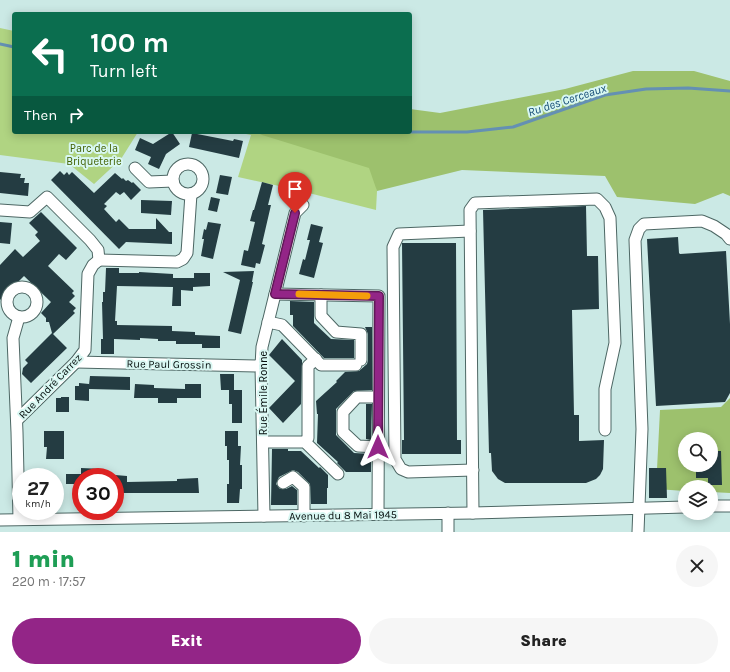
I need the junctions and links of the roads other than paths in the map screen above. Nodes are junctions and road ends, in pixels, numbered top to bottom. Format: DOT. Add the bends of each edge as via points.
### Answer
graph roads {
  1 [pos="135,168"];
  2 [pos="173,181"];
  3 [pos="191,194"];
  4 [pos="303,205"];
  5 [pos="0,210"];
  6 [pos="470,231"];
  7 [pos="730,239"];
  8 [pos="99,260"];
  9 [pos="275,294"];
  10 [pos="321,295"];
  11 [pos="19,317"];
  12 [pos="268,322"];
  13 [pos="316,359"];
  14 [pos="76,362"];
  15 [pos="261,366"];
  16 [pos="378,397"];
  17 [pos="17,420"];
  18 [pos="605,430"];
  19 [pos="263,442"];
  20 [pos="304,442"];
  21 [pos="378,447"];
  22 [pos="18,468"];
  23 [pos="473,470"];
  24 [pos="338,474"];
  25 [pos="283,483"];
  26 [pos="678,506"];
  27 [pos="718,506"];
  28 [pos="730,506"];
  29 [pos="640,507"];
  30 [pos="448,513"];
  31 [pos="473,513"];
  32 [pos="378,514"];
  33 [pos="264,516"];
  34 [pos="304,516"];
  35 [pos="64,519"];
  36 [pos="0,520"];
  37 [pos="12,520"];
  38 [pos="448,532"];
  39 [pos="638,532"];
  1 -- 2 [label="street" via="149,182"];
  2 -- 3 [label="street" via="178,189"];
  2 -- 3 [label="street" via="175,171 182,165 197,166 203,174 203,184"];
  3 -- 8 [label="street" via="187,253 183,259 177,262"];
  4 -- 9 [label="street, Rue Émile Ronne" via="295,213"];
  5 -- 8 [label="street" via="30,212 46,197 90,240 98,250"];
  6 -- 18 [label="street" via="470,210 475,203 597,199 605,207 610,218 615,343 605,389"];
  6 -- 23 [label="street"];
  6 -- 23 [label="street" via="399,234 393,246 395,459 401,469 408,472"];
  7 -- 29 [label="street" via="714,226 702,222 644,224 635,240 642,429"];
  8 -- 14 [label="street, Rue André Carrez" via="88,274 85,350"];
  9 -- 10 [label="street"];
  9 -- 12 [label="street, Rue Émile Ronne"];
  10 -- 13 [label="street" via="321,316 336,332 361,334 359,362 321,365"];
  10 -- 16 [label="street" via="379,296"];
  11 -- 17 [label="street, Rue André Carrez" via="13,338"];
  12 -- 13 [label="street" via="282,325"];
  12 -- 15 [label="street, Rue Émile Ronne" via="262,346"];
  13 -- 20 [label="street" via="308,366 308,438"];
  14 -- 15 [label="street, Rue Paul Grossin"];
  14 -- 17 [label="street, Rue André Carrez"];
  15 -- 19 [label="street, Rue Émile Ronne"];
  16 -- 21 [label="street"];
  16 -- 21 [label="street" via="357,397 344,412 343,432 358,446"];
  17 -- 22 [label="street, Rue André Carrez"];
  19 -- 20 [label="street"];
  19 -- 33 [label="street, Rue Émile Ronne"];
  20 -- 24 [label="street"];
  21 -- 32 [label="street"];
  23 -- 31 [label="street"];
  25 -- 34 [label="street" via="293,477 304,487"];
  26 -- 29 [label="street, Avenue du 8 Mai 1945"];
  27 -- 28 [label="street"];
  29 -- 31 [label="street, Avenue du 8 Mai 1945"];
  29 -- 39 [label="street"];
  30 -- 31 [label="street, Avenue du 8 Mai 1945"];
  30 -- 32 [label="street, Avenue du 8 Mai 1945"];
  30 -- 38 [label="street"];
  32 -- 34 [label="street, Avenue du 8 Mai 1945"];
  33 -- 34 [label="street, Avenue du 8 Mai 1945"];
  33 -- 35 [label="street, Avenue du 8 Mai 1945"];
  36 -- 37 [label="street, Avenue du 8 Mai 1945"];
}
